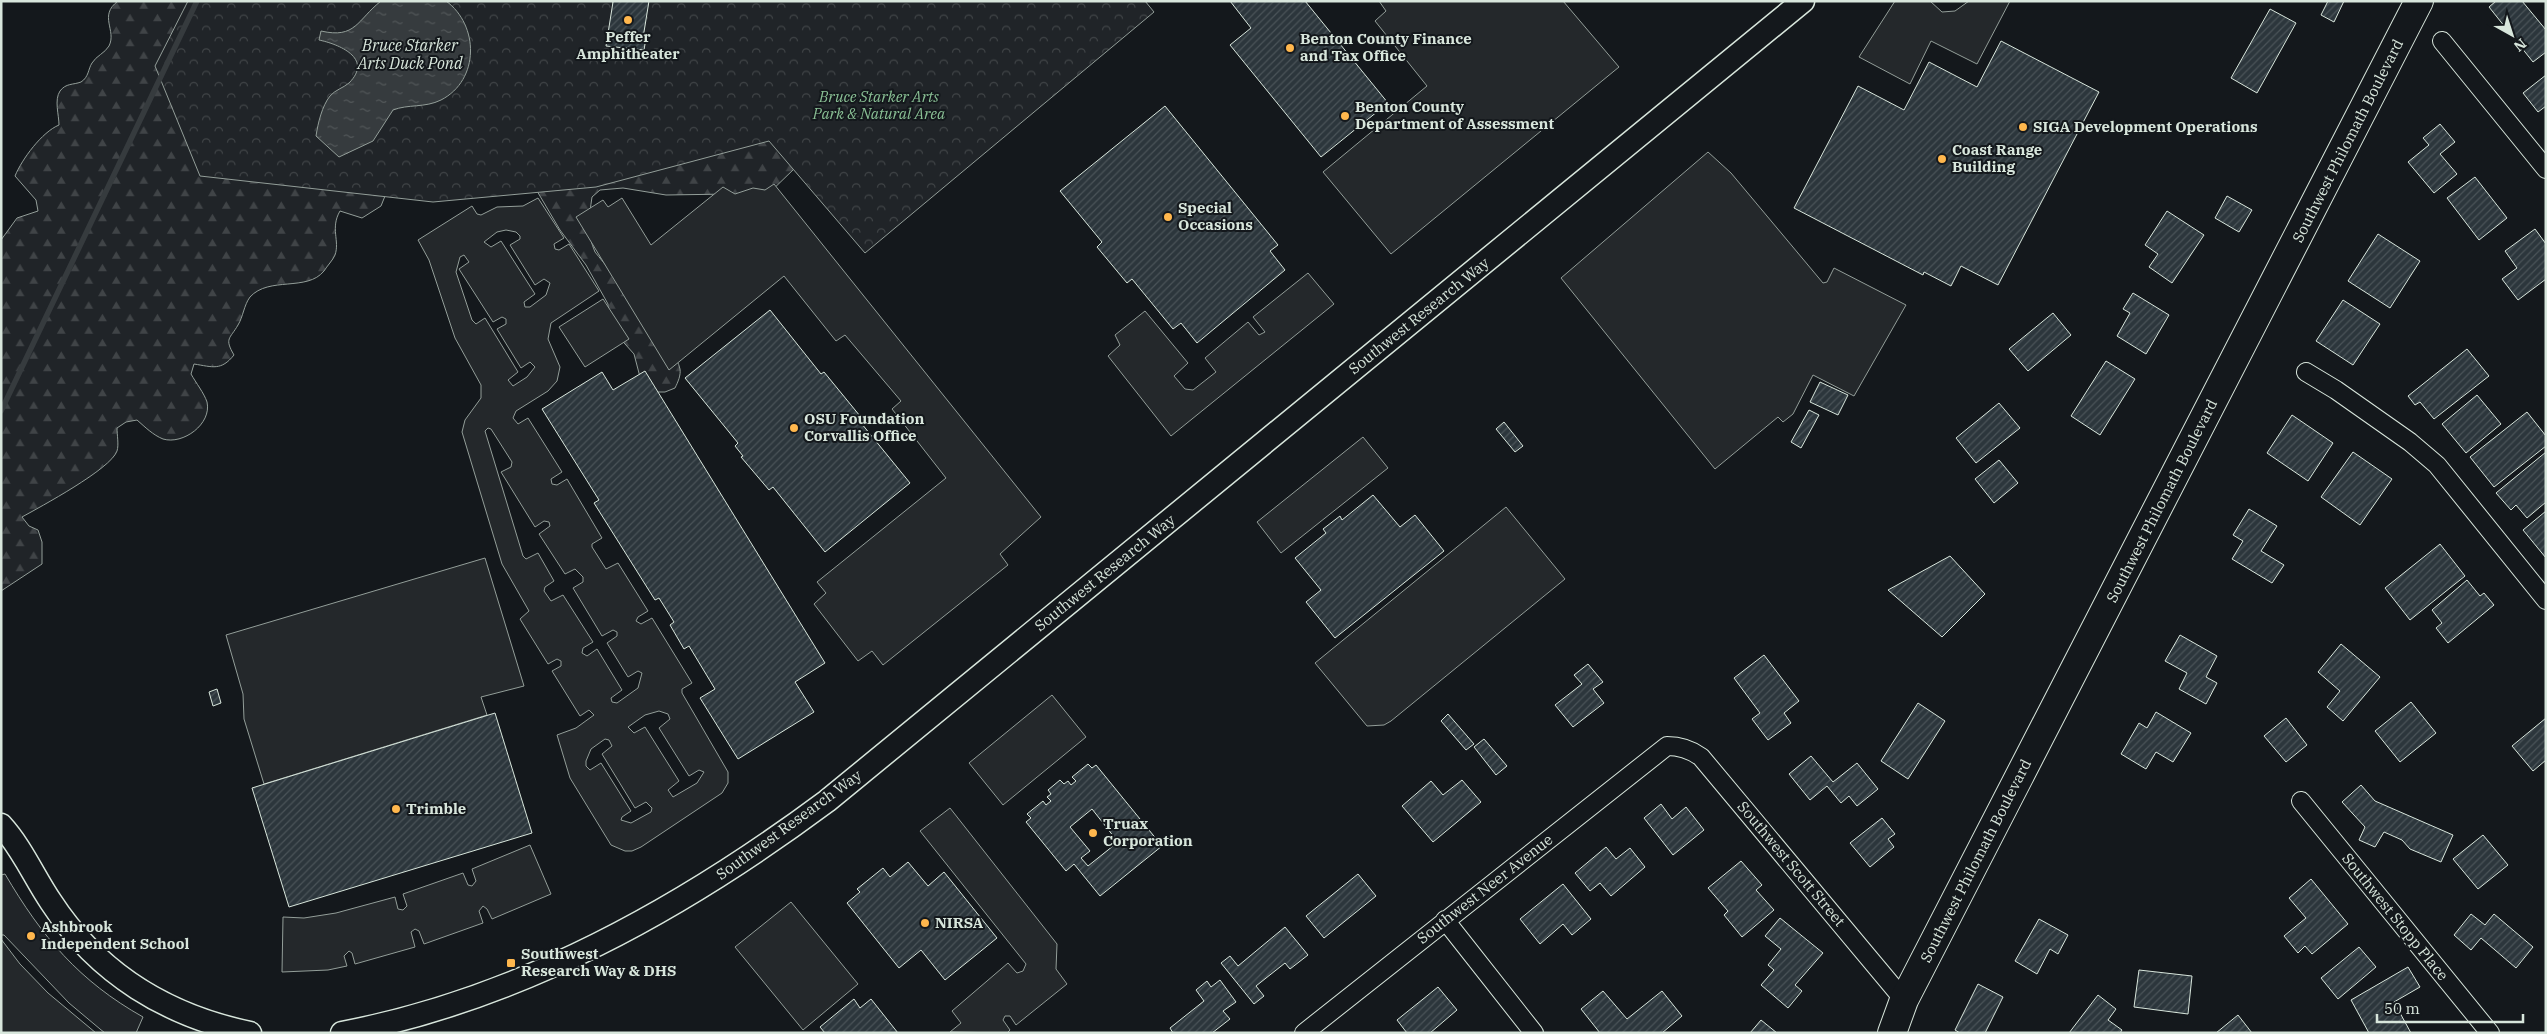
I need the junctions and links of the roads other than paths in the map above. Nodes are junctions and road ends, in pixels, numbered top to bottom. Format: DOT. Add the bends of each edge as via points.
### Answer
graph roads {
  1 [pos="1803,1"];
  2 [pos="2419,1"];
  3 [pos="2442,41"];
  4 [pos="2546,169"];
  5 [pos="2306,372"];
  6 [pos="2546,600"];
  7 [pos="1667,746"];
  8 [pos="2301,802"];
  9 [pos="1,825"];
  10 [pos="1445,920"];
  11 [pos="1904,1000"];
  12 [pos="250,1033"];
  13 [pos="342,1033"];
  14 [pos="1304,1033"];
  15 [pos="1534,1033"];
  16 [pos="1880,1033"];
  17 [pos="1892,1033"];
  18 [pos="2490,1033"];
  1 -- 13 [label="street, Southwest Research Way" via="827,801 770,843 701,888 582,952 517,980 424,1013"];
  2 -- 11 [label="highway, Southwest Philomath Boulevard"];
  3 -- 4 [label="street"];
  5 -- 6 [label="street" via="2410,442 2437,465"];
  7 -- 10 [label="street, Southwest Neer Avenue"];
  7 -- 11 [label="street, Southwest Scott Street" via="1677,746 1701,757"];
  8 -- 18 [label="street, Southwest Stopp Place"];
  9 -- 12 [label="street" via="77,937 121,979 180,1012"];
  10 -- 14 [label="street, Southwest Neer Avenue"];
  10 -- 15 [label="street"];
  11 -- 16 [label="highway, Southwest Philomath Boulevard"];
  11 -- 17 [label="highway, Southwest Philomath Boulevard"];
}
